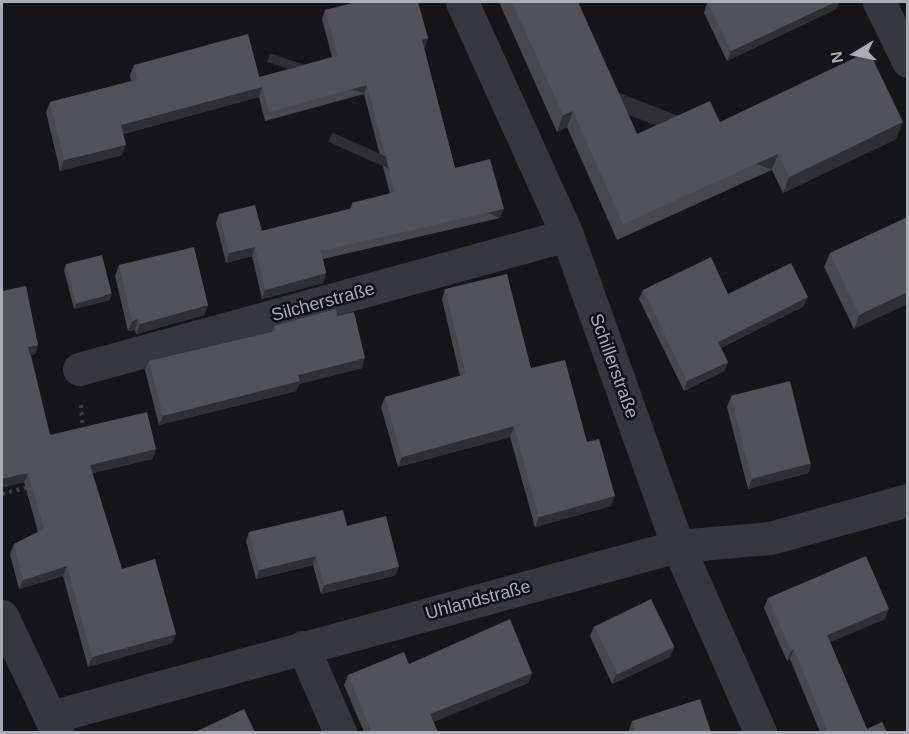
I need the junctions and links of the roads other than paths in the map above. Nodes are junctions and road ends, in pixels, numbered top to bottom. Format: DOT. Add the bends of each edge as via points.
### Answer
graph roads {
  1 [pos="462,2"];
  2 [pos="879,2"];
  3 [pos="908,61"];
  4 [pos="567,235"];
  5 [pos="79,369"];
  6 [pos="908,500"];
  7 [pos="678,546"];
  8 [pos="2,616"];
  9 [pos="303,647"];
  10 [pos="54,725"];
  11 [pos="339,732"];
  12 [pos="760,732"];
  1 -- 4 [label="street, Schillerstraße"];
  2 -- 3 [label="street"];
  4 -- 5 [label="street, Silcherstraße"];
  4 -- 7 [label="street, Schillerstraße"];
  6 -- 7 [label="street, Uhlandstraße" via="770,538"];
  7 -- 9 [label="street, Uhlandstraße"];
  7 -- 12 [label="street, Schillerstraße"];
  8 -- 10 [label="street"];
  9 -- 10 [label="street, Uhlandstraße"];
  9 -- 11 [label="street"];
}
